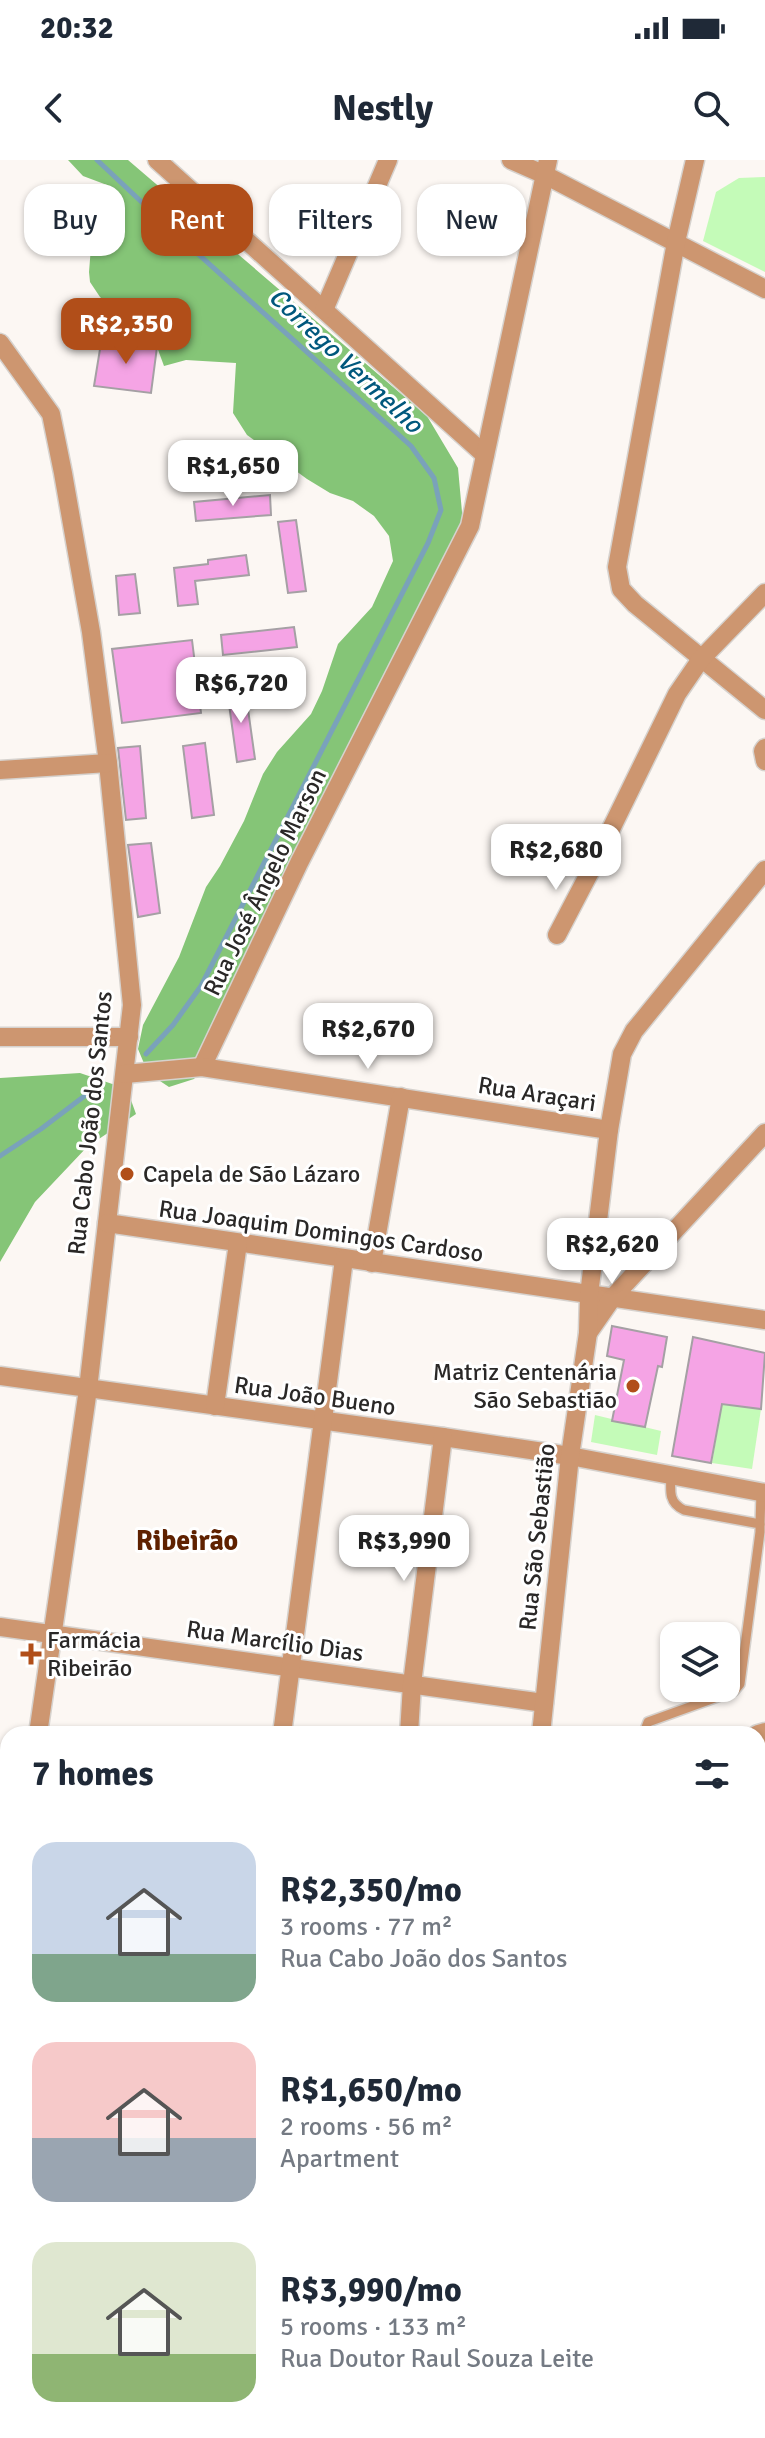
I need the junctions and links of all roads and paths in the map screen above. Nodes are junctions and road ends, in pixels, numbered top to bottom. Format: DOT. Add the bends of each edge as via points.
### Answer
graph roads {
  1 [pos="157,160"];
  2 [pos="388,160"];
  3 [pos="511,160"];
  4 [pos="695,160"];
  5 [pos="547,168"];
  6 [pos="676,242"];
  7 [pos="765,289"];
  8 [pos="324,310"];
  9 [pos="0,343"];
  10 [pos="485,455"];
  11 [pos="765,593"];
  12 [pos="701,659"];
  13 [pos="765,710"];
  14 [pos="765,748"];
  15 [pos="765,761"];
  16 [pos="108,763"];
  17 [pos="0,770"];
  18 [pos="765,870"];
  19 [pos="557,935"];
  20 [pos="0,1037"];
  21 [pos="129,1037"];
  22 [pos="202,1067"];
  23 [pos="125,1074"];
  24 [pos="401,1097"];
  25 [pos="609,1130"];
  26 [pos="765,1133"];
  27 [pos="107,1223"];
  28 [pos="238,1243"];
  29 [pos="344,1259"];
  30 [pos="372,1263"];
  31 [pos="589,1295"];
  32 [pos="613,1297"];
  33 [pos="765,1320"];
  34 [pos="588,1333"];
  35 [pos="0,1376"];
  36 [pos="88,1389"];
  37 [pos="215,1406"];
  38 [pos="323,1421"];
  39 [pos="443,1437"];
  40 [pos="570,1456"];
  41 [pos="671,1476"];
  42 [pos="763,1493"];
  43 [pos="760,1524"];
  44 [pos="0,1627"];
  45 [pos="54,1635"];
  46 [pos="290,1668"];
  47 [pos="412,1684"];
  48 [pos="544,1703"];
  49 [pos="39,1726"];
  50 [pos="283,1726"];
  51 [pos="409,1726"];
  52 [pos="542,1726"];
  53 [pos="646,1726"];
  1 -- 8 [label="street"];
  2 -- 8 [label="street"];
  3 -- 5 [label="street"];
  4 -- 6 [label="street"];
  5 -- 6 [label="street"];
  5 -- 10 [label="street, Rua José Ângelo Marson"];
  6 -- 7 [label="street"];
  6 -- 12 [label="street" via="617,567 621,589"];
  8 -- 10 [label="street"];
  9 -- 16 [label="street, Rua Cabo João dos Santos" via="51,414 91,632"];
  10 -- 22 [label="street, Rua José Ângelo Marson" via="470,526"];
  11 -- 12 [label="street"];
  12 -- 13 [label="street"];
  12 -- 19 [label="street" via="677,694"];
  14 -- 15 [label="street"];
  16 -- 17 [label="street"];
  16 -- 21 [label="street, Rua Cabo João dos Santos" via="132,1005"];
  18 -- 25 [label="street, Rua São Sebastião" via="634,1031 622,1054"];
  20 -- 21 [label="street"];
  21 -- 23 [label="street, Rua Cabo João dos Santos"];
  22 -- 23 [label="street, Rua Araçari"];
  22 -- 24 [label="street, Rua Araçari"];
  23 -- 27 [label="street, Rua Cabo João dos Santos"];
  24 -- 25 [label="street, Rua Araçari"];
  24 -- 30 [label="street"];
  25 -- 31 [label="street, Rua São Sebastião"];
  26 -- 32 [label="street"];
  27 -- 28 [label="street, Rua Joaquim Domingos Cardoso"];
  27 -- 36 [label="street, Rua Cabo João dos Santos"];
  28 -- 29 [label="street, Rua Joaquim Domingos Cardoso"];
  28 -- 37 [label="street"];
  29 -- 30 [label="street, Rua Joaquim Domingos Cardoso"];
  29 -- 38 [label="street"];
  30 -- 31 [label="street, Rua Joaquim Domingos Cardoso"];
  31 -- 32 [label="street, Rua Joaquim Domingos Cardoso"];
  31 -- 34 [label="street, Rua São Sebastião"];
  32 -- 33 [label="street, Rua Joaquim Domingos Cardoso"];
  32 -- 34 [label="street"];
  34 -- 40 [label="street, Rua São Sebastião"];
  35 -- 36 [label="street, Rua João Bueno"];
  36 -- 37 [label="street, Rua João Bueno"];
  36 -- 45 [label="street, Rua Cabo João dos Santos"];
  37 -- 38 [label="street, Rua João Bueno"];
  38 -- 39 [label="street, Rua João Bueno"];
  38 -- 46 [label="street"];
  39 -- 40 [label="street, Rua João Bueno"];
  39 -- 47 [label="street"];
  40 -- 41 [label="street, Rua João Bueno"];
  40 -- 48 [label="street, Rua São Sebastião"];
  41 -- 42 [label="street, Rua João Bueno"];
  41 -- 43 [label="lane" via="670,1497 676,1506"];
  42 -- 43 [label="lane"];
  43 -- 53 [label="lane" via="740,1684"];
  44 -- 45 [label="street, Rua Marcílio Dias"];
  45 -- 46 [label="street, Rua Marcílio Dias"];
  45 -- 49 [label="street, Rua Cabo João dos Santos"];
  46 -- 47 [label="street, Rua Marcílio Dias"];
  46 -- 50 [label="street"];
  47 -- 48 [label="street, Rua Marcílio Dias"];
  47 -- 51 [label="street"];
  48 -- 52 [label="street, Rua São Sebastião"];
}
